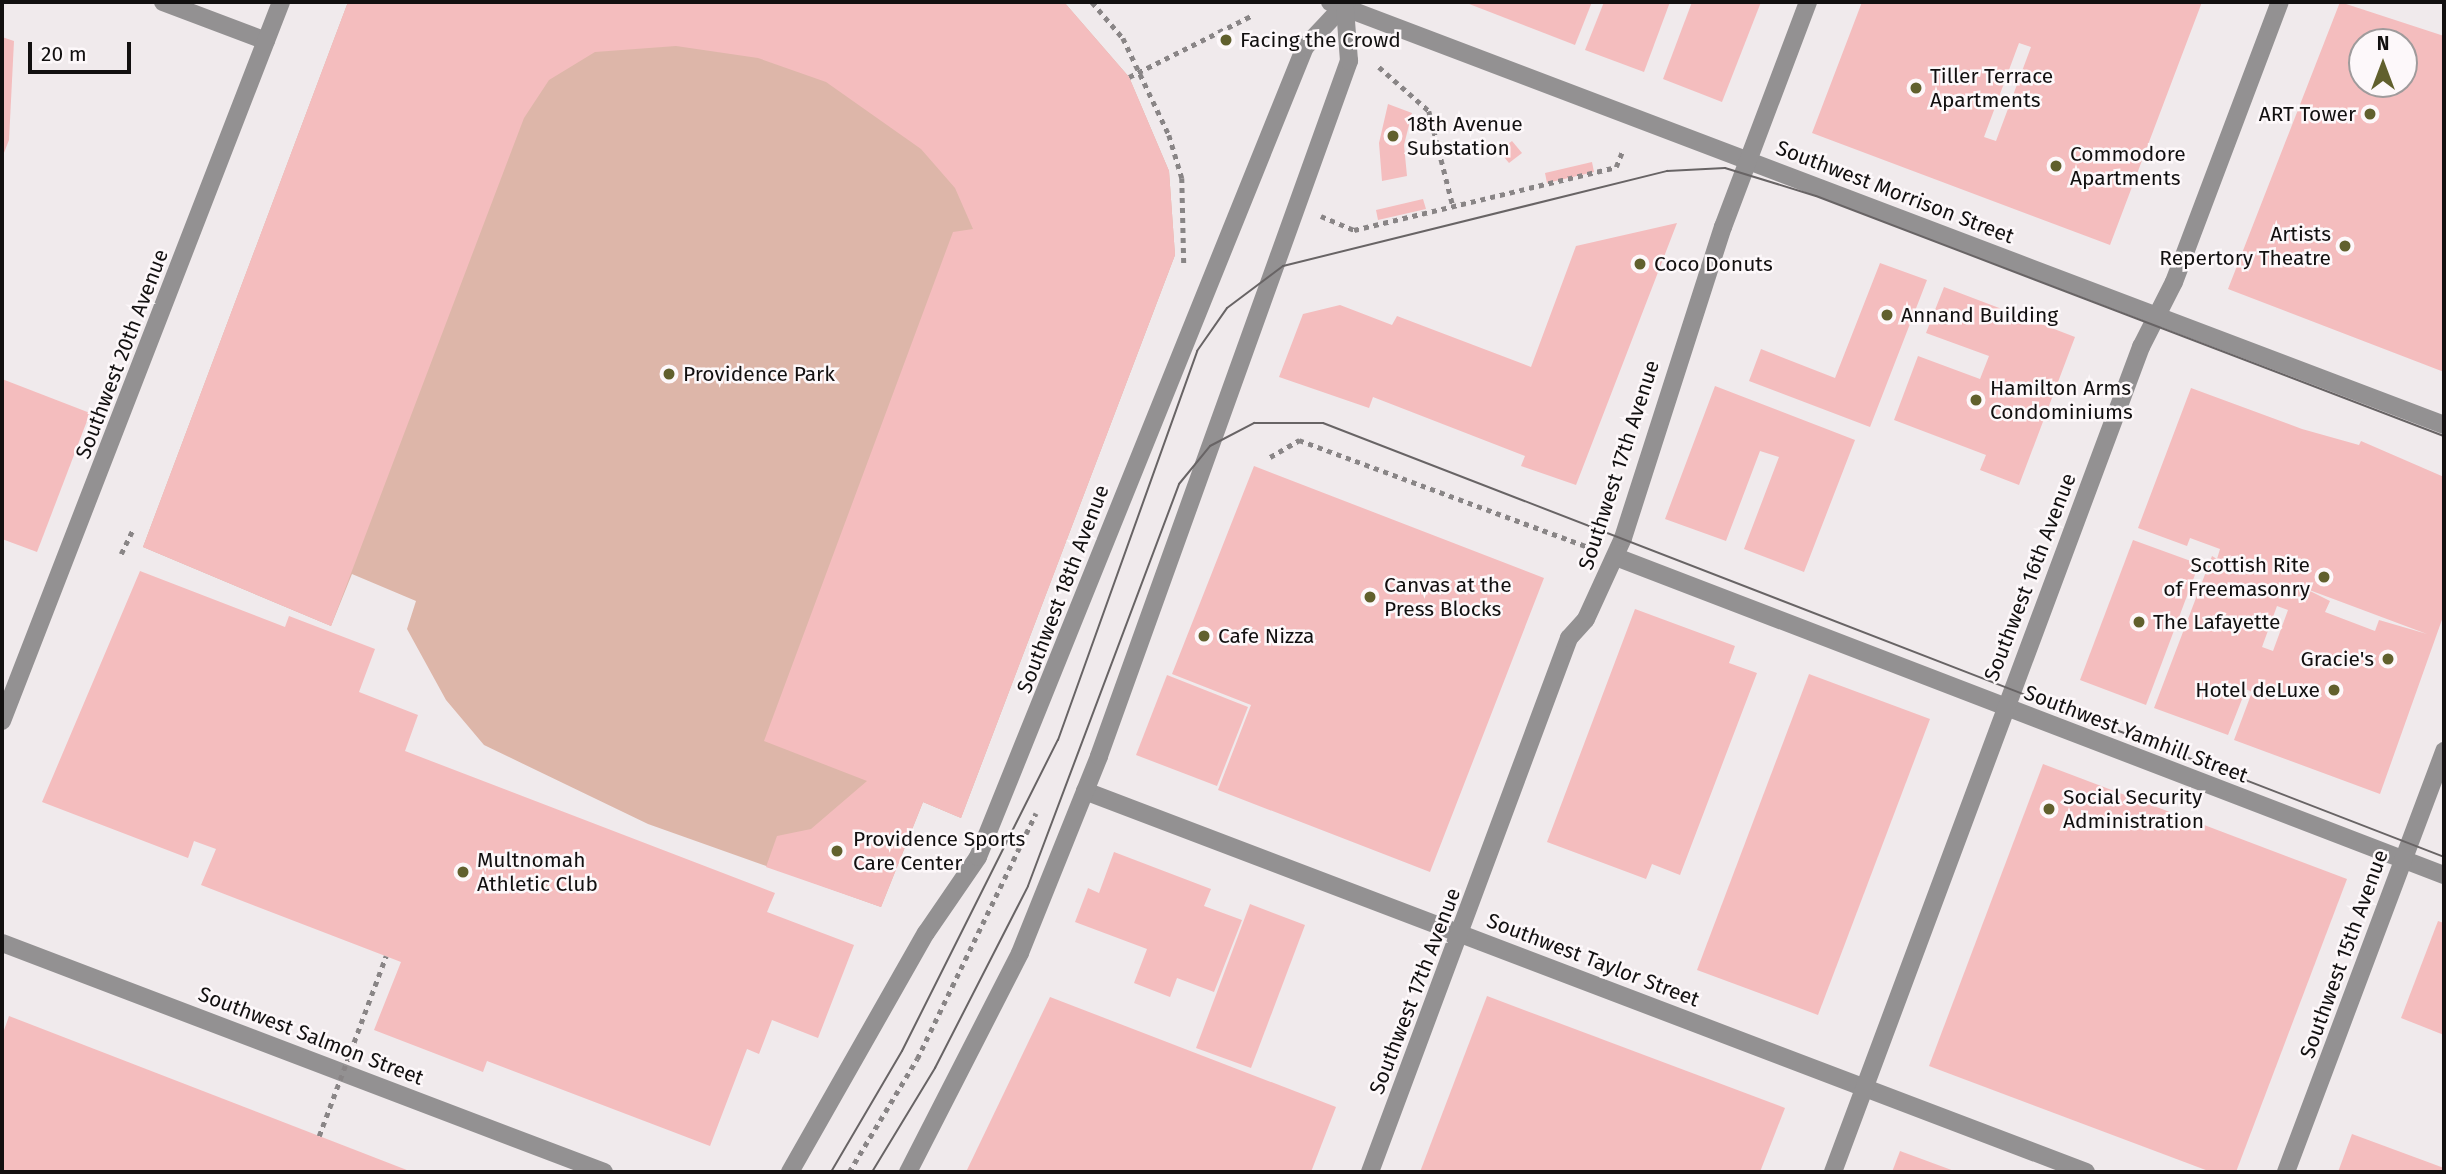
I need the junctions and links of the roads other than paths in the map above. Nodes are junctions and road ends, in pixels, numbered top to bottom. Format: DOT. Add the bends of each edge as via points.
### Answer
graph roads {
  1 [pos="163,2"];
  2 [pos="281,2"];
  3 [pos="1808,2"];
  4 [pos="2280,2"];
  5 [pos="1341,4"];
  6 [pos="266,41"];
  7 [pos="1748,161"];
  8 [pos="2157,316"];
  9 [pos="2444,425"];
  10 [pos="1616,557"];
  11 [pos="2005,709"];
  12 [pos="2,720"];
  13 [pos="2444,751"];
  14 [pos="1085,791"];
  15 [pos="2404,860"];
  16 [pos="2444,875"];
  17 [pos="1461,934"];
  18 [pos="2,943"];
  19 [pos="1865,1087"];
  20 [pos="604,1172"];
  21 [pos="790,1172"];
  22 [pos="908,1172"];
  23 [pos="1370,1172"];
  24 [pos="1833,1172"];
  25 [pos="2086,1172"];
  26 [pos="2286,1172"];
  1 -- 6 [label="street"];
  2 -- 6 [label="street, Southwest 20th Avenue"];
  3 -- 7 [label="street, Southwest 17th Avenue"];
  4 -- 8 [label="street, Southwest 16th Avenue"];
  5 -- 7 [label="street, Southwest Morrison Street"];
  5 -- 14 [label="street" via="1349,61"];
  5 -- 21 [label="street, Southwest 18th Avenue" via="1306,47 978,857 926,933"];
  6 -- 12 [label="street, Southwest 20th Avenue"];
  7 -- 8 [label="street, Southwest Morrison Street"];
  7 -- 10 [label="street, Southwest 17th Avenue" via="1655,426"];
  8 -- 9 [label="street, Southwest Morrison Street"];
  8 -- 11 [label="street, Southwest 16th Avenue"];
  10 -- 11 [label="street, Southwest Yamhill Street"];
  10 -- 17 [label="street, Southwest 17th Avenue" via="1569,638"];
  11 -- 15 [label="street, Southwest Yamhill Street"];
  11 -- 19 [label="street, Southwest 16th Avenue"];
  13 -- 15 [label="street, Southwest 15th Avenue"];
  14 -- 17 [label="street, Southwest Taylor Street"];
  14 -- 22 [label="street" via="1020,953"];
  15 -- 16 [label="street, Southwest Yamhill Street"];
  15 -- 26 [label="street, Southwest 15th Avenue"];
  17 -- 19 [label="street, Southwest Taylor Street"];
  17 -- 23 [label="street, Southwest 17th Avenue"];
  18 -- 20 [label="street, Southwest Salmon Street"];
  19 -- 24 [label="street, Southwest 16th Avenue"];
  19 -- 25 [label="street, Southwest Taylor Street"];
}
